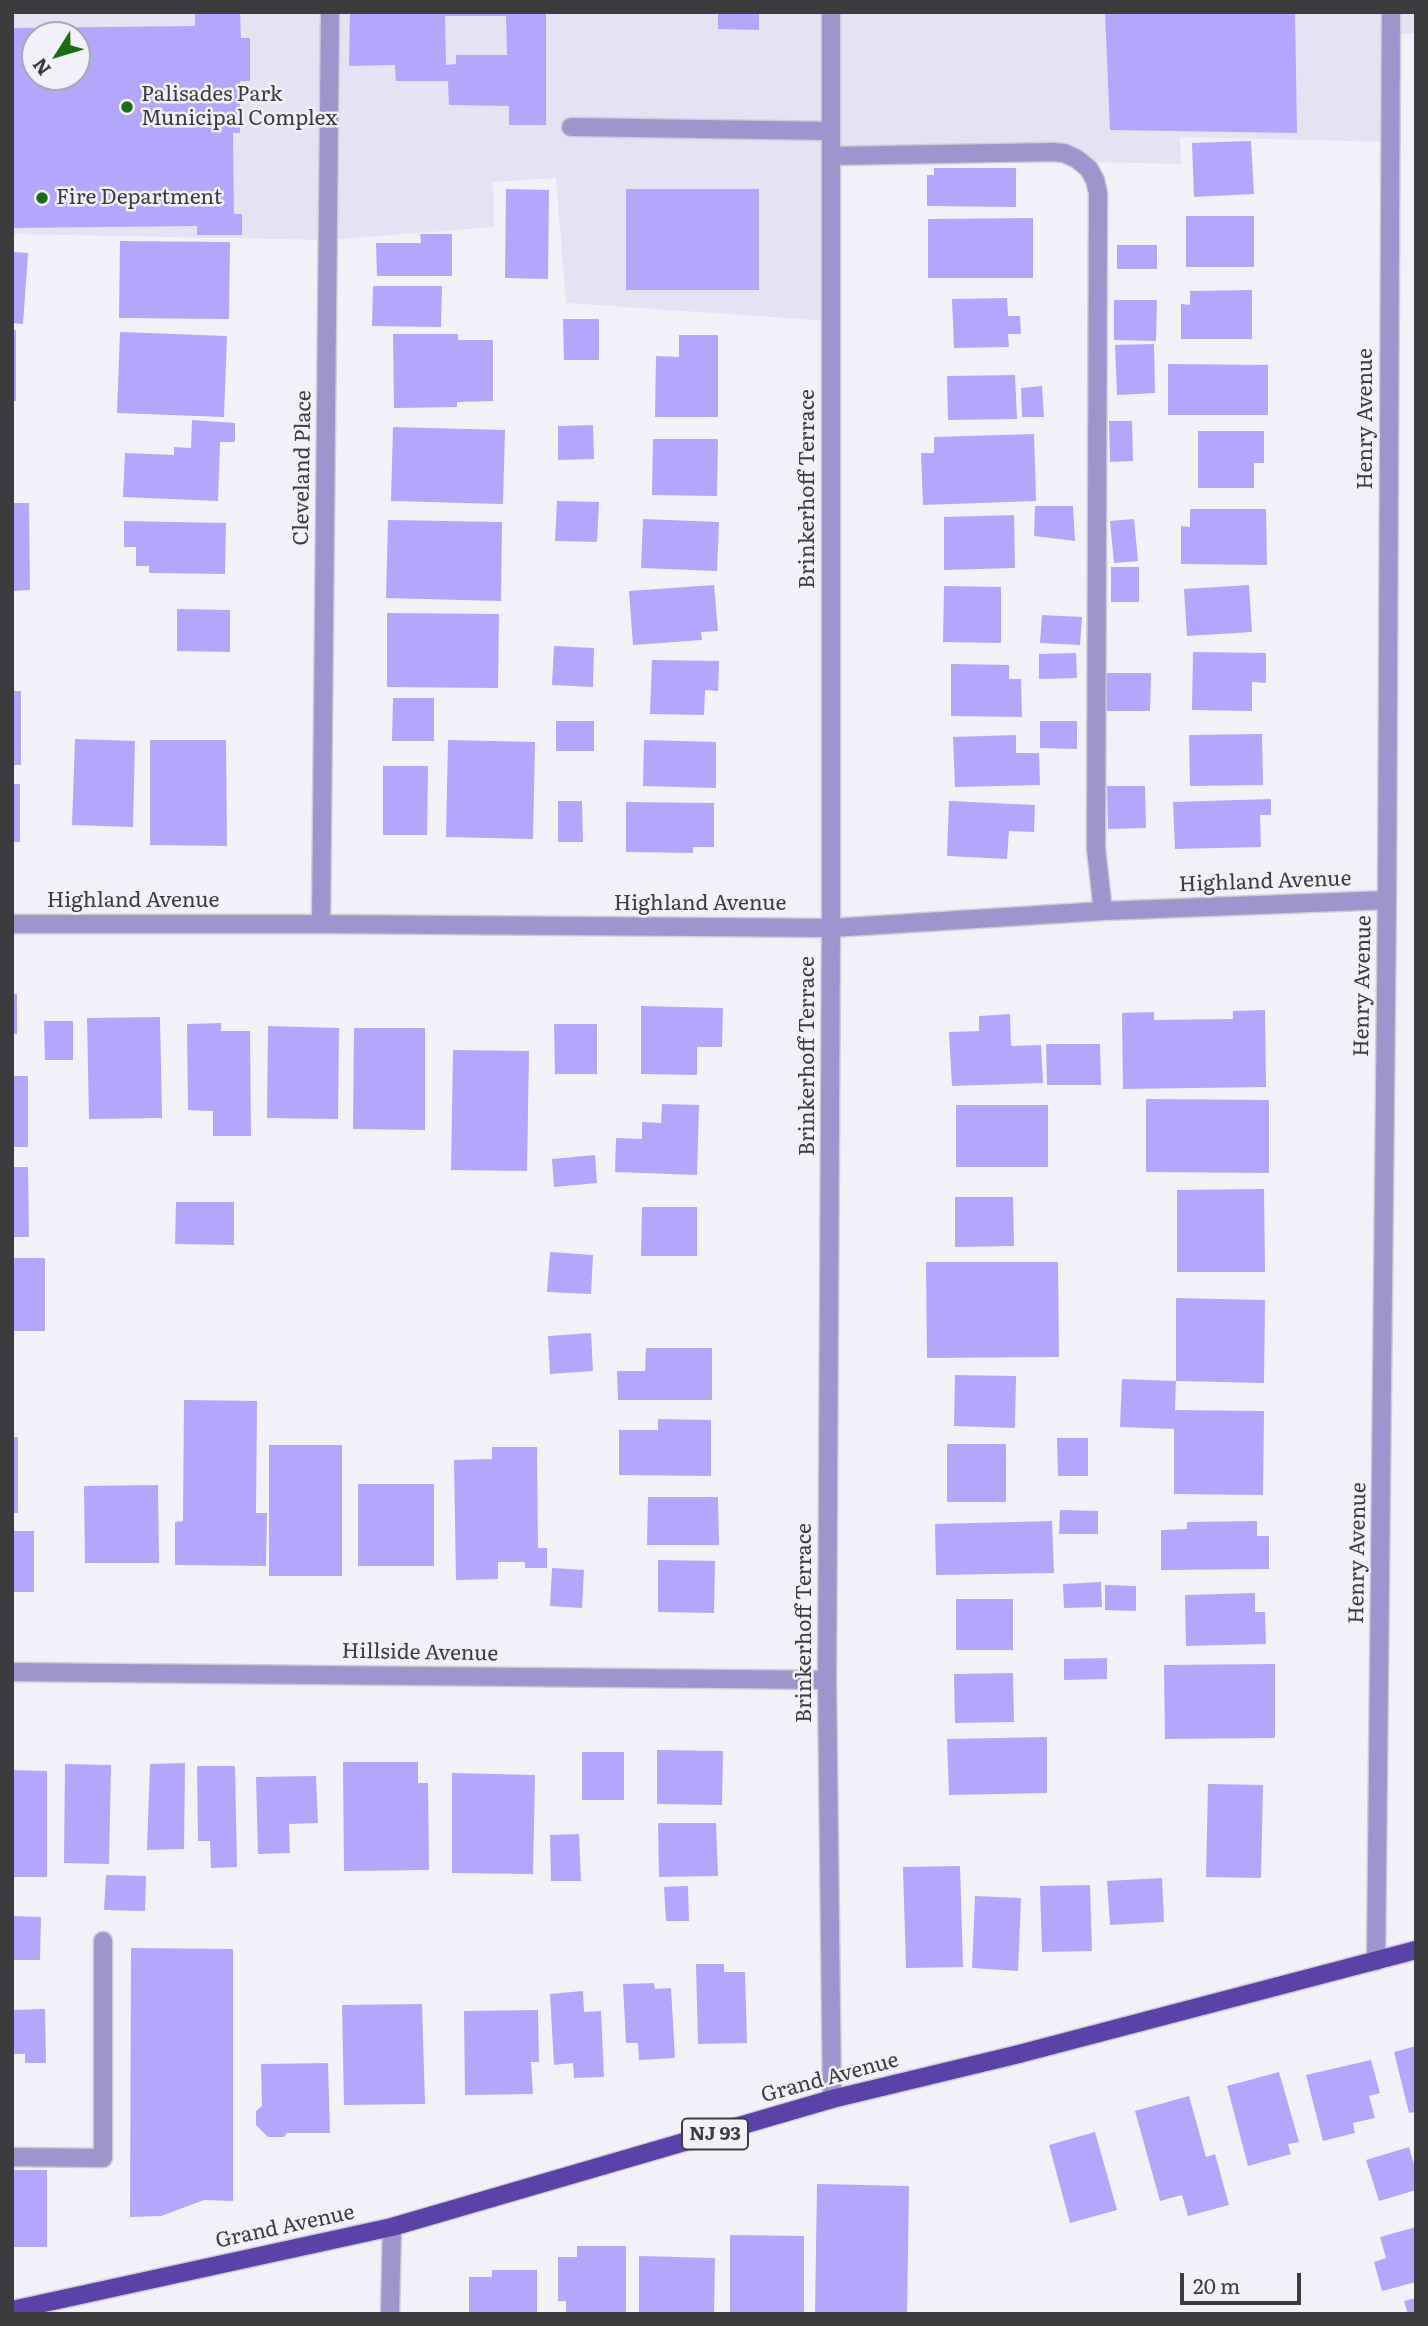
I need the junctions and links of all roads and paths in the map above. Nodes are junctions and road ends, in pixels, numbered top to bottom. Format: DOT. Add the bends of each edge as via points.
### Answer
graph roads {
  1 [pos="330,12"];
  2 [pos="831,12"];
  3 [pos="1391,12"];
  4 [pos="571,127"];
  5 [pos="831,131"];
  6 [pos="831,156"];
  7 [pos="1387,900"];
  8 [pos="1103,911"];
  9 [pos="12,924"];
  10 [pos="321,924"];
  11 [pos="831,928"];
  12 [pos="12,1672"];
  13 [pos="827,1680"];
  14 [pos="103,1941"];
  15 [pos="1416,1950"];
  16 [pos="1376,1961"];
  17 [pos="832,2099"];
  18 [pos="12,2157"];
  19 [pos="392,2227"];
  20 [pos="12,2310"];
  21 [pos="390,2314"];
  1 -- 10 [label="street, Cleveland Place"];
  2 -- 5 [label="street, Brinkerhoff Terrace"];
  3 -- 7 [label="street, Henry Avenue"];
  4 -- 5 [label="street"];
  5 -- 6 [label="street, Brinkerhoff Terrace"];
  6 -- 8 [label="street" via="1064,153 1089,169 1095,180 1096,848"];
  6 -- 11 [label="street, Brinkerhoff Terrace"];
  7 -- 8 [label="street, Highland Avenue"];
  7 -- 16 [label="street, Henry Avenue"];
  8 -- 11 [label="street, Highland Avenue"];
  9 -- 10 [label="street, Highland Avenue"];
  10 -- 11 [label="street, Highland Avenue"];
  11 -- 13 [label="street, Brinkerhoff Terrace"];
  12 -- 13 [label="street, Hillside Avenue"];
  13 -- 17 [label="street, Brinkerhoff Terrace"];
  14 -- 18 [label="street" via="103,2158"];
  15 -- 16 [label="main road, Grand Avenue / NJ 93"];
  16 -- 17 [label="main road, Grand Avenue / NJ 93"];
  17 -- 19 [label="main road, Grand Avenue / NJ 93"];
  19 -- 20 [label="main road, Grand Avenue / NJ 93"];
  19 -- 21 [label="street"];
}
